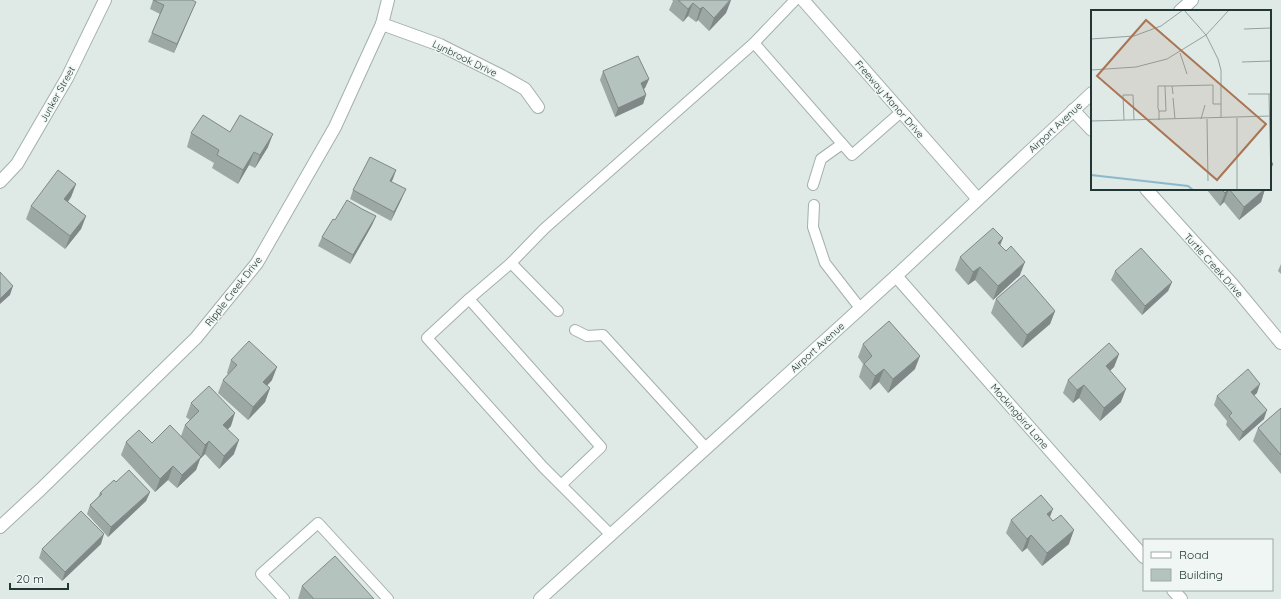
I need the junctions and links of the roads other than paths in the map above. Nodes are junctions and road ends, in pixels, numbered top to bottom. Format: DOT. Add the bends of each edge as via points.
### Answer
graph roads {
  1 [pos="105,0"];
  2 [pos="388,0"];
  3 [pos="795,0"];
  4 [pos="803,0"];
  5 [pos="1192,0"];
  6 [pos="1181,10"];
  7 [pos="382,24"];
  8 [pos="754,43"];
  9 [pos="1091,94"];
  10 [pos="538,107"];
  11 [pos="1073,110"];
  12 [pos="901,112"];
  13 [pos="1091,129"];
  14 [pos="842,144"];
  15 [pos="0,182"];
  16 [pos="813,185"];
  17 [pos="1147,190"];
  18 [pos="977,198"];
  19 [pos="814,205"];
  20 [pos="511,263"];
  21 [pos="896,276"];
  22 [pos="469,299"];
  23 [pos="860,308"];
  24 [pos="558,311"];
  25 [pos="575,330"];
  26 [pos="1281,343"];
  27 [pos="706,448"];
  28 [pos="561,485"];
  29 [pos="0,527"];
  30 [pos="611,534"];
  31 [pos="1143,556"];
  32 [pos="1174,591"];
  33 [pos="284,599"];
  34 [pos="388,599"];
  35 [pos="540,599"];
  36 [pos="1181,599"];
  1 -- 15 [label="street, Junker Street" via="67,78 17,164"];
  2 -- 7 [label="street, Ripple Creek Drive"];
  3 -- 8 [label="lane"];
  4 -- 12 [label="street, Freeway Manor Drive"];
  5 -- 6 [label="street"];
  7 -- 10 [label="street, Lynbrook Drive" via="440,45 502,76 525,89"];
  7 -- 29 [label="street, Ripple Creek Drive" via="335,127 257,263 196,338"];
  8 -- 14 [label="lane"];
  8 -- 20 [label="lane" via="544,229"];
  9 -- 11 [label="street, Airport Avenue"];
  11 -- 13 [label="street"];
  11 -- 18 [label="street, Airport Avenue"];
  12 -- 14 [label="lane" via="852,155"];
  12 -- 18 [label="street, Freeway Manor Drive"];
  14 -- 16 [label="lane" via="821,159"];
  17 -- 26 [label="street, Turtle Creek Drive" via="1233,285"];
  18 -- 21 [label="street, Airport Avenue"];
  19 -- 23 [label="lane" via="813,227 825,263"];
  20 -- 22 [label="lane"];
  20 -- 24 [label="lane"];
  21 -- 23 [label="street, Airport Avenue"];
  21 -- 31 [label="street, Mockingbird Lane"];
  22 -- 28 [label="lane" via="601,447"];
  22 -- 28 [label="lane" via="428,338"];
  23 -- 27 [label="street, Airport Avenue"];
  25 -- 27 [label="lane" via="587,336 603,335"];
  27 -- 30 [label="street, Airport Avenue"];
  28 -- 30 [label="lane"];
  30 -- 35 [label="street, Airport Avenue"];
  32 -- 36 [label="street"];
  33 -- 34 [label="lane" via="261,574 318,522"];
}
